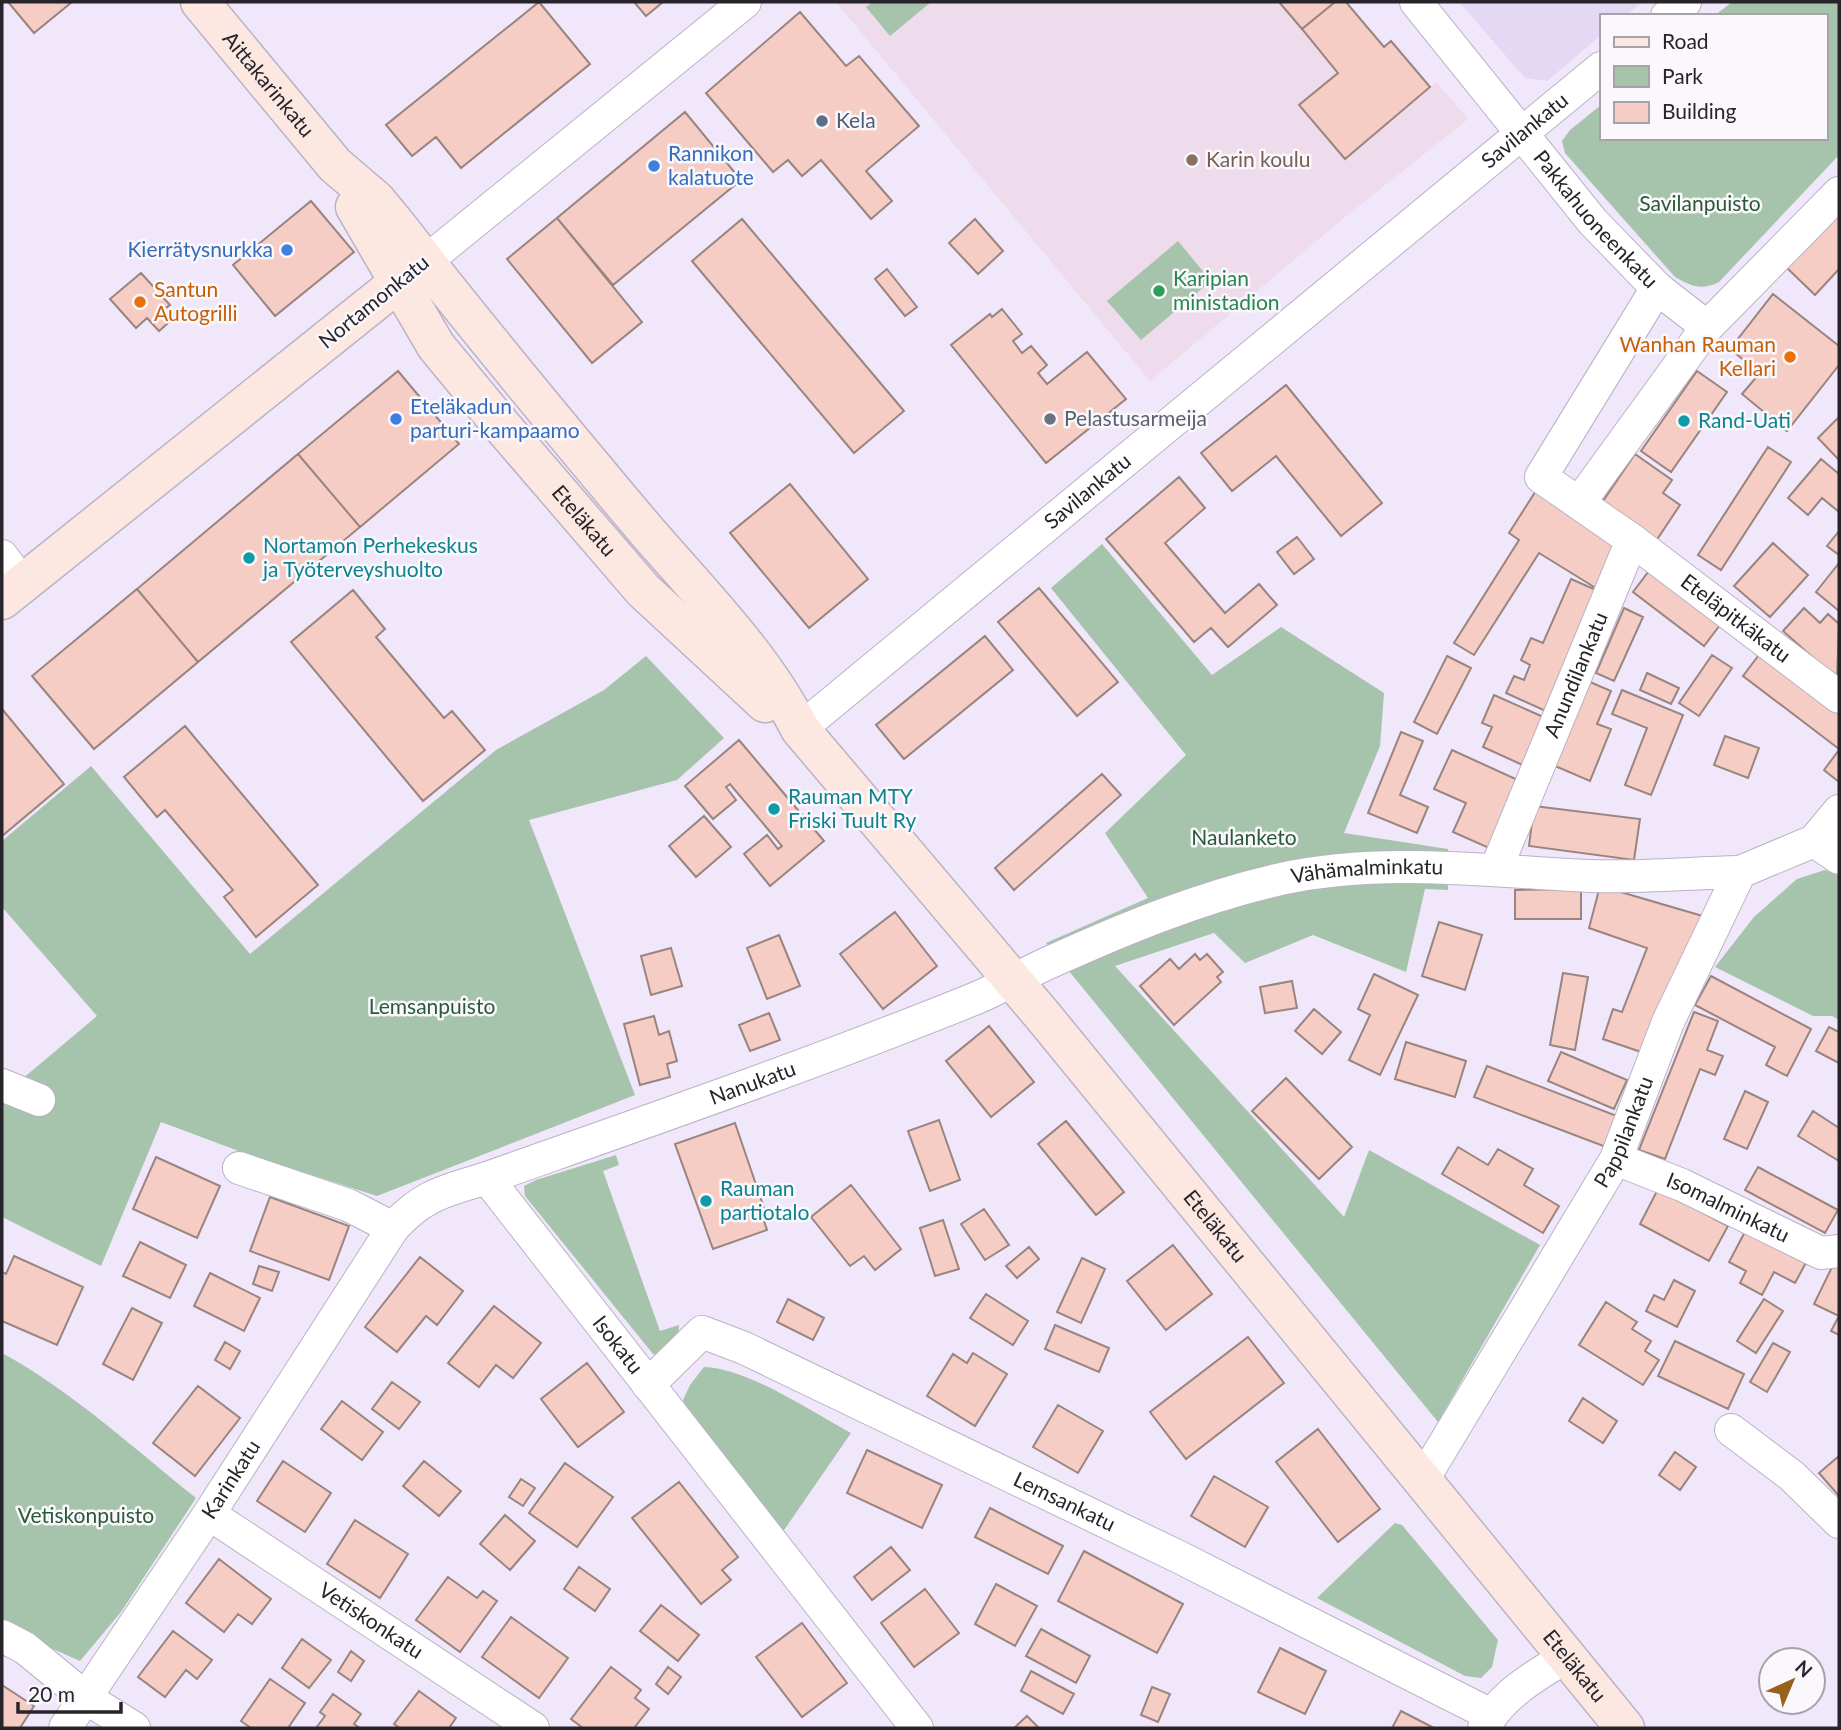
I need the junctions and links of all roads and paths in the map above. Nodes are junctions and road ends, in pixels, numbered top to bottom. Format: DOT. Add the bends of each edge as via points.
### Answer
graph roads {
  1 [pos="200,2"];
  2 [pos="745,2"];
  3 [pos="1416,2"];
  4 [pos="1685,2"];
  5 [pos="1670,14"];
  6 [pos="1600,69"];
  7 [pos="1521,134"];
  8 [pos="1839,193"];
  9 [pos="412,272"];
  10 [pos="1657,288"];
  11 [pos="1707,327"];
  12 [pos="1579,503"];
  13 [pos="1632,540"];
  14 [pos="9,580"];
  15 [pos="1839,697"];
  16 [pos="800,729"];
  17 [pos="1839,811"];
  18 [pos="1827,850"];
  19 [pos="1496,869"];
  20 [pos="1740,872"];
  21 [pos="1013,980"];
  22 [pos="2,1085"];
  23 [pos="39,1100"];
  24 [pos="1616,1159"];
  25 [pos="239,1168"];
  26 [pos="487,1178"];
  27 [pos="393,1228"];
  28 [pos="1839,1251"];
  29 [pos="648,1385"];
  30 [pos="1731,1430"];
  31 [pos="1422,1481"];
  32 [pos="209,1514"];
  33 [pos="1839,1522"];
  34 [pos="2,1636"];
  35 [pos="1566,1657"];
  36 [pos="86,1698"];
  37 [pos="1487,1722"];
  38 [pos="65,1728"];
  39 [pos="134,1728"];
  40 [pos="533,1728"];
  41 [pos="918,1728"];
  42 [pos="1625,1728"];
  1 -- 9 [label="main road, Aittakarinkatu" via="335,165 376,200"];
  2 -- 9 [label="street, Nortamonkatu"];
  3 -- 7 [label="street, Pakkahuoneenkatu"];
  4 -- 5 [label="street"];
  6 -- 7 [label="street, Savilankatu"];
  7 -- 10 [label="street, Pakkahuoneenkatu" via="1593,222"];
  7 -- 16 [label="street, Savilankatu"];
  8 -- 11 [label="street"];
  9 -- 14 [label="main road, Nortamonkatu"];
  9 -- 16 [label="main road, Eteläkatu" via="533,399 743,644 785,699"];
  10 -- 11 [label="street, Pakkahuoneenkatu"];
  10 -- 12 [label="street" via="1541,477"];
  11 -- 12 [label="street"];
  12 -- 13 [label="street"];
  13 -- 15 [label="street, Eteläpitkäkatu"];
  13 -- 19 [label="street, Anundilankatu"];
  16 -- 21 [label="main road, Eteläkatu"];
  17 -- 18 [label="street"];
  18 -- 20 [label="street"];
  19 -- 20 [label="street, Vähämalminkatu" via="1593,876"];
  19 -- 21 [label="street, Vähämalminkatu" via="1344,870 1283,879 1163,916"];
  20 -- 24 [label="street, Pappilankatu" via="1668,1022"];
  21 -- 26 [label="street, Nanukatu" via="840,1053"];
  21 -- 31 [label="main road, Eteläkatu"];
  22 -- 23 [label="street"];
  24 -- 28 [label="street, Isomalminkatu" via="1682,1185 1821,1253"];
  24 -- 31 [label="street, Pappilankatu"];
  25 -- 27 [label="street" via="348,1205"];
  26 -- 27 [label="street" via="435,1194 412,1207"];
  26 -- 29 [label="street, Isokatu"];
  27 -- 32 [label="street, Karinkatu"];
  29 -- 37 [label="street, Lemsankatu" via="702,1332 744,1348 1179,1557"];
  29 -- 41 [label="street, Isokatu"];
  30 -- 33 [label="street" via="1792,1476"];
  31 -- 35 [label="main road, Eteläkatu"];
  32 -- 36 [label="street, Karinkatu"];
  32 -- 40 [label="street, Vetiskonkatu"];
  34 -- 36 [label="street"];
  35 -- 37 [label="street" via="1535,1676"];
  35 -- 42 [label="main road, Eteläkatu"];
  36 -- 38 [label="street, Karinkatu"];
  36 -- 39 [label="street"];
}
